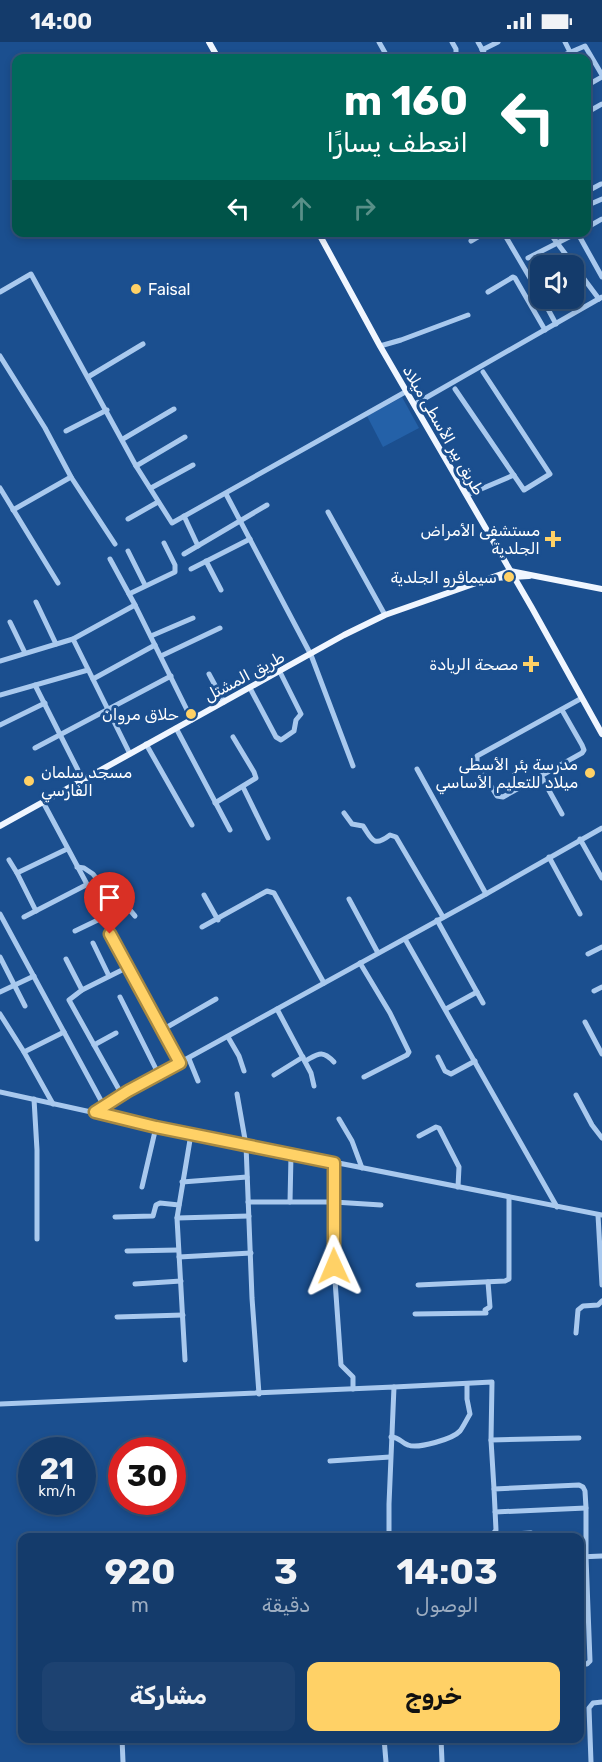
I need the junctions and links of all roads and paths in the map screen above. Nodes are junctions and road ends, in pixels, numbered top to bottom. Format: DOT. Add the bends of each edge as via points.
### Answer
graph roads {
  1 [pos="478,42"];
  2 [pos="498,42"];
  3 [pos="565,42"];
  4 [pos="482,50"];
  5 [pos="570,52"];
  6 [pos="484,54"];
  7 [pos="566,54"];
  8 [pos="599,62"];
  9 [pos="602,76"];
  10 [pos="321,237"];
  11 [pos="478,237"];
  12 [pos="506,237"];
  13 [pos="553,237"];
  14 [pos="569,237"];
  15 [pos="579,237"];
  16 [pos="471,241"];
  17 [pos="557,243"];
  18 [pos="565,255"];
  19 [pos="528,258"];
  20 [pos="602,277"];
  21 [pos="530,278"];
  22 [pos="584,280"];
  23 [pos="0,292"];
  24 [pos="488,292"];
  25 [pos="600,298"];
  26 [pos="548,309"];
  27 [pos="468,315"];
  28 [pos="556,324"];
  29 [pos="545,330"];
  30 [pos="143,344"];
  31 [pos="380,346"];
  32 [pos="0,356"];
  33 [pos="483,372"];
  34 [pos="88,377"];
  35 [pos="455,389"];
  36 [pos="407,391"];
  37 [pos="415,404"];
  38 [pos="174,409"];
  39 [pos="107,410"];
  40 [pos="66,431"];
  41 [pos="185,437"];
  42 [pos="123,439"];
  43 [pos="136,465"];
  44 [pos="193,465"];
  45 [pos="514,476"];
  46 [pos="71,477"];
  47 [pos="0,488"];
  48 [pos="151,488"];
  49 [pos="226,494"];
  50 [pos="467,495"];
  51 [pos="158,502"];
  52 [pos="267,505"];
  53 [pos="13,510"];
  54 [pos="328,512"];
  55 [pos="184,516"];
  56 [pos="128,519"];
  57 [pos="241,521"];
  58 [pos="250,539"];
  59 [pos="164,543"];
  60 [pos="116,544"];
  61 [pos="198,546"];
  62 [pos="128,550"];
  63 [pos="184,554"];
  64 [pos="110,559"];
  65 [pos="206,561"];
  66 [pos="191,569"];
  67 [pos="512,574"];
  68 [pos="58,583"];
  69 [pos="145,585"];
  70 [pos="602,589"];
  71 [pos="221,590"];
  72 [pos="129,594"];
  73 [pos="36,602"];
  74 [pos="135,605"];
  75 [pos="385,615"];
  76 [pos="193,618"];
  77 [pos="10,622"];
  78 [pos="220,628"];
  79 [pos="151,636"];
  80 [pos="73,639"];
  81 [pos="57,644"];
  82 [pos="155,645"];
  83 [pos="25,653"];
  84 [pos="311,655"];
  85 [pos="160,656"];
  86 [pos="0,661"];
  87 [pos="88,670"];
  88 [pos="280,672"];
  89 [pos="209,674"];
  90 [pos="171,676"];
  91 [pos="93,678"];
  92 [pos="35,685"];
  93 [pos="250,688"];
  94 [pos="0,695"];
  95 [pos="582,698"];
  96 [pos="224,702"];
  97 [pos="45,704"];
  98 [pos="108,709"];
  99 [pos="562,710"];
  100 [pos="192,720"];
  101 [pos="0,725"];
  102 [pos="176,728"];
  103 [pos="60,734"];
  104 [pos="602,734"];
  105 [pos="233,737"];
  106 [pos="146,744"];
  107 [pos="35,748"];
  108 [pos="130,754"];
  109 [pos="353,766"];
  110 [pos="417,769"];
  111 [pos="541,776"];
  112 [pos="83,780"];
  113 [pos="243,787"];
  114 [pos="43,802"];
  115 [pos="215,803"];
  116 [pos="344,813"];
  117 [pos="562,814"];
  118 [pos="192,825"];
  119 [pos="0,826"];
  120 [pos="602,828"];
  121 [pos="230,830"];
  122 [pos="268,838"];
  123 [pos="580,839"];
  124 [pos="67,849"];
  125 [pos="549,857"];
  126 [pos="9,860"];
  127 [pos="77,867"];
  128 [pos="17,873"];
  129 [pos="602,878"];
  130 [pos="86,885"];
  131 [pos="486,894"];
  132 [pos="204,895"];
  133 [pos="349,900"];
  134 [pos="36,911"];
  135 [pos="0,914"];
  136 [pos="580,914"];
  137 [pos="135,916"];
  138 [pos="24,917"];
  139 [pos="440,918"];
  140 [pos="218,920"];
  141 [pos="202,927"];
  142 [pos="75,931"];
  143 [pos="110,934"];
  144 [pos="405,939"];
  145 [pos="93,943"];
  146 [pos="602,947"];
  147 [pos="378,953"];
  148 [pos="588,954"];
  149 [pos="0,957"];
  150 [pos="66,959"];
  151 [pos="360,963"];
  152 [pos="128,967"];
  153 [pos="34,976"];
  154 [pos="109,976"];
  155 [pos="324,983"];
  156 [pos="14,985"];
  157 [pos="602,987"];
  158 [pos="82,990"];
  159 [pos="594,991"];
  160 [pos="0,992"];
  161 [pos="477,992"];
  162 [pos="120,997"];
  163 [pos="216,999"];
  164 [pos="483,1003"];
  165 [pos="25,1006"];
  166 [pos="277,1009"];
  167 [pos="446,1009"];
  168 [pos="0,1014"];
  169 [pos="585,1022"];
  170 [pos="162,1030"];
  171 [pos="64,1032"];
  172 [pos="116,1033"];
  173 [pos="228,1037"];
  174 [pos="94,1045"];
  175 [pos="24,1052"];
  176 [pos="602,1054"];
  177 [pos="438,1057"];
  178 [pos="189,1059"];
  179 [pos="304,1059"];
  180 [pos="334,1062"];
  181 [pos="475,1062"];
  182 [pos="180,1063"];
  183 [pos="244,1071"];
  184 [pos="159,1075"];
  185 [pos="274,1075"];
  186 [pos="364,1077"];
  187 [pos="198,1081"];
  188 [pos="314,1086"];
  189 [pos="0,1092"];
  190 [pos="237,1094"];
  191 [pos="122,1095"];
  192 [pos="576,1095"];
  193 [pos="34,1099"];
  194 [pos="53,1104"];
  195 [pos="104,1106"];
  196 [pos="95,1112"];
  197 [pos="339,1119"];
  198 [pos="156,1127"];
  199 [pos="191,1134"];
  200 [pos="418,1136"];
  201 [pos="602,1138"];
  202 [pos="246,1145"];
  203 [pos="291,1155"];
  204 [pos="334,1163"];
  205 [pos="362,1168"];
  206 [pos="248,1178"];
  207 [pos="183,1182"];
  208 [pos="142,1187"];
  209 [pos="458,1187"];
  210 [pos="509,1197"];
  211 [pos="248,1202"];
  212 [pos="290,1202"];
  213 [pos="334,1202"];
  214 [pos="178,1205"];
  215 [pos="381,1205"];
  216 [pos="557,1207"];
  217 [pos="249,1215"];
  218 [pos="600,1215"];
  219 [pos="115,1217"];
  220 [pos="177,1218"];
  221 [pos="37,1239"];
  222 [pos="127,1251"];
  223 [pos="178,1253"];
  224 [pos="251,1253"];
  225 [pos="181,1281"];
  226 [pos="488,1282"];
  227 [pos="135,1284"];
  228 [pos="418,1285"];
  229 [pos="602,1286"];
  230 [pos="602,1301"];
  231 [pos="415,1314"];
  232 [pos="183,1315"];
  233 [pos="117,1317"];
  234 [pos="576,1333"];
  235 [pos="185,1360"];
  236 [pos="467,1384"];
  237 [pos="394,1387"];
  238 [pos="353,1389"];
  239 [pos="259,1394"];
  240 [pos="0,1404"];
  241 [pos="392,1437"];
  242 [pos="579,1438"];
  243 [pos="491,1440"];
  244 [pos="390,1457"];
  245 [pos="330,1461"];
  246 [pos="494,1489"];
  247 [pos="586,1508"];
  248 [pos="495,1512"];
  249 [pos="389,1533"];
  250 [pos="494,1533"];
  251 [pos="584,1533"];
  252 [pos="602,1556"];
  253 [pos="584,1557"];
  254 [pos="584,1583"];
  255 [pos="584,1664"];
  256 [pos="602,1702"];
  257 [pos="122,1743"];
  258 [pos="384,1743"];
  259 [pos="441,1743"];
  260 [pos="123,1762"];
  261 [pos="386,1762"];
  262 [pos="442,1762"];
  263 [pos="591,1762"];
  1 -- 4 [label="street"];
  2 -- 4 [label="street"];
  3 -- 5 [label="street"];
  4 -- 6 [label="street"];
  5 -- 7 [label="street"];
  5 -- 8 [label="street" via="585,46"];
  8 -- 9 [label="street"];
  10 -- 31 [label="main road, طريق بير الأسطى ميلاد"];
  11 -- 16 [label="street"];
  12 -- 21 [label="street"];
  13 -- 17 [label="street"];
  14 -- 17 [label="street"];
  15 -- 20 [label="street"];
  17 -- 18 [label="street"];
  17 -- 19 [label="street"];
  22 -- 25 [label="street"];
  23 -- 34 [label="street" via="31,274"];
  24 -- 29 [label="street" via="515,278"];
  25 -- 28 [label="street"];
  26 -- 28 [label="street"];
  27 -- 31 [label="street"];
  28 -- 29 [label="street"];
  29 -- 37 [label="street"];
  30 -- 34 [label="street"];
  31 -- 36 [label="main road, طريق بير الأسطى ميلاد"];
  32 -- 46 [label="street"];
  33 -- 45 [label="street" via="550,474 524,490"];
  34 -- 39 [label="street"];
  35 -- 45 [label="street"];
  36 -- 37 [label="main road, طريق بير الأسطى ميلاد"];
  36 -- 49 [label="street"];
  37 -- 50 [label="main road, طريق بير الأسطى ميلاد"];
  38 -- 42 [label="street"];
  39 -- 40 [label="street"];
  39 -- 42 [label="street"];
  41 -- 43 [label="street"];
  42 -- 43 [label="street"];
  43 -- 48 [label="street"];
  44 -- 48 [label="street"];
  45 -- 50 [label="street"];
  46 -- 53 [label="street"];
  46 -- 60 [label="street"];
  47 -- 53 [label="street"];
  48 -- 51 [label="street"];
  49 -- 55 [label="street"];
  49 -- 57 [label="street"];
  50 -- 67 [label="main road, طريق بير الأسطى ميلاد"];
  51 -- 55 [label="street" via="170,522"];
  51 -- 56 [label="street"];
  52 -- 57 [label="street"];
  53 -- 68 [label="street"];
  54 -- 75 [label="street"];
  55 -- 61 [label="street"];
  57 -- 58 [label="street"];
  57 -- 61 [label="street"];
  58 -- 65 [label="street"];
  58 -- 84 [label="street"];
  59 -- 69 [label="street" via="175,572"];
  61 -- 63 [label="street"];
  62 -- 69 [label="street"];
  64 -- 72 [label="street"];
  65 -- 66 [label="street"];
  65 -- 71 [label="street"];
  67 -- 70 [label="main road, طريق المشتل"];
  67 -- 75 [label="main road, طريق المشتل"];
  67 -- 95 [label="main road, طريق بير الأسطى ميلاد"];
  69 -- 72 [label="street"];
  72 -- 74 [label="street"];
  73 -- 81 [label="street"];
  74 -- 79 [label="street"];
  74 -- 80 [label="street"];
  75 -- 84 [label="main road, طريق المشتل"];
  76 -- 79 [label="street"];
  77 -- 83 [label="street"];
  78 -- 85 [label="street"];
  79 -- 82 [label="street"];
  80 -- 81 [label="street"];
  80 -- 87 [label="street"];
  81 -- 83 [label="street"];
  82 -- 85 [label="street"];
  82 -- 91 [label="street"];
  83 -- 86 [label="street"];
  84 -- 88 [label="main road, طريق المشتل"];
  84 -- 109 [label="street"];
  85 -- 90 [label="street"];
  87 -- 91 [label="street"];
  87 -- 92 [label="street"];
  88 -- 93 [label="main road, طريق المشتل"];
  88 -- 93 [label="street" via="301,714 294,731 281,740 276,738"];
  89 -- 96 [label="street"];
  90 -- 98 [label="street"];
  90 -- 100 [label="street"];
  91 -- 98 [label="street"];
  92 -- 94 [label="street"];
  92 -- 97 [label="street"];
  93 -- 96 [label="main road, طريق المشتل"];
  95 -- 99 [label="street"];
  95 -- 104 [label="main road, طريق بير الأسطى ميلاد"];
  96 -- 100 [label="main road, طريق المشتل"];
  97 -- 101 [label="street"];
  97 -- 103 [label="street"];
  98 -- 103 [label="street"];
  98 -- 108 [label="street"];
  99 -- 111 [label="street" via="584,750"];
  99 -- 111 [label="street" via="476,759 496,796 503,797"];
  100 -- 102 [label="main road, طريق المشتل"];
  102 -- 106 [label="main road, طريق المشتل"];
  102 -- 115 [label="street"];
  103 -- 107 [label="street"];
  103 -- 112 [label="street"];
  105 -- 113 [label="street" via="256,775"];
  106 -- 108 [label="main road, طريق المشتل"];
  106 -- 118 [label="street"];
  108 -- 112 [label="main road, طريق المشتل"];
  110 -- 131 [label="street"];
  111 -- 117 [label="street"];
  112 -- 114 [label="main road, طريق المشتل"];
  113 -- 115 [label="street"];
  113 -- 122 [label="street"];
  114 -- 119 [label="main road, طريق المشتل"];
  114 -- 124 [label="street"];
  115 -- 121 [label="street"];
  116 -- 139 [label="street" via="352,824 363,826 376,842 390,835 396,837"];
  120 -- 123 [label="street"];
  123 -- 125 [label="street"];
  123 -- 129 [label="street"];
  124 -- 127 [label="street"];
  124 -- 128 [label="street"];
  125 -- 131 [label="street"];
  125 -- 136 [label="street"];
  126 -- 128 [label="street"];
  127 -- 130 [label="street"];
  127 -- 137 [label="street" via="93,874 110,896 123,902"];
  128 -- 134 [label="street"];
  130 -- 134 [label="street"];
  130 -- 142 [label="street" via="104,916"];
  131 -- 139 [label="street"];
  132 -- 140 [label="street"];
  133 -- 147 [label="street"];
  134 -- 138 [label="street"];
  135 -- 153 [label="street"];
  139 -- 144 [label="street"];
  139 -- 161 [label="street"];
  140 -- 141 [label="street"];
  140 -- 155 [label="street" via="267,891 274,893"];
  143 -- 152 [label="street"];
  144 -- 147 [label="street"];
  144 -- 167 [label="street"];
  145 -- 154 [label="street"];
  146 -- 148 [label="street"];
  147 -- 151 [label="street"];
  149 -- 156 [label="street"];
  150 -- 158 [label="street"];
  151 -- 155 [label="street"];
  151 -- 186 [label="street" via="409,1052"];
  152 -- 154 [label="street"];
  152 -- 170 [label="street"];
  153 -- 156 [label="street"];
  153 -- 171 [label="street"];
  154 -- 158 [label="street"];
  155 -- 166 [label="street"];
  156 -- 160 [label="street"];
  156 -- 165 [label="street"];
  157 -- 159 [label="street"];
  158 -- 174 [label="street" via="69,1002"];
  161 -- 164 [label="street"];
  161 -- 167 [label="street"];
  162 -- 184 [label="street"];
  163 -- 170 [label="street"];
  166 -- 173 [label="street"];
  166 -- 179 [label="street"];
  167 -- 181 [label="street"];
  168 -- 175 [label="street"];
  169 -- 176 [label="street"];
  170 -- 182 [label="street"];
  171 -- 175 [label="street"];
  171 -- 195 [label="street"];
  172 -- 174 [label="street"];
  173 -- 178 [label="street"];
  173 -- 183 [label="street"];
  174 -- 191 [label="street"];
  175 -- 194 [label="street"];
  177 -- 181 [label="street" via="451,1074"];
  178 -- 182 [label="street"];
  178 -- 187 [label="street"];
  179 -- 180 [label="street" via="323,1054"];
  179 -- 185 [label="street"];
  179 -- 188 [label="street"];
  181 -- 216 [label="street"];
  182 -- 184 [label="street"];
  184 -- 191 [label="street"];
  189 -- 193 [label="street"];
  190 -- 202 [label="street"];
  191 -- 195 [label="street"];
  192 -- 201 [label="street"];
  193 -- 194 [label="street"];
  193 -- 221 [label="street"];
  194 -- 196 [label="street"];
  195 -- 196 [label="street"];
  196 -- 198 [label="street"];
  197 -- 205 [label="street"];
  198 -- 199 [label="street"];
  198 -- 208 [label="street"];
  199 -- 202 [label="street"];
  199 -- 207 [label="street"];
  200 -- 209 [label="street" via="439,1128 459,1167"];
  202 -- 203 [label="street"];
  202 -- 206 [label="street"];
  203 -- 204 [label="street"];
  203 -- 212 [label="street"];
  204 -- 205 [label="street"];
  204 -- 213 [label="street"];
  205 -- 209 [label="street"];
  206 -- 207 [label="street"];
  206 -- 211 [label="street"];
  207 -- 214 [label="street"];
  209 -- 210 [label="street"];
  210 -- 216 [label="street"];
  210 -- 226 [label="street" via="510,1277"];
  211 -- 212 [label="street"];
  211 -- 217 [label="street"];
  212 -- 213 [label="street"];
  213 -- 215 [label="street"];
  213 -- 238 [label="street" via="334,1280 341,1365 353,1377"];
  214 -- 219 [label="street" via="160,1203 153,1216"];
  214 -- 220 [label="street"];
  216 -- 218 [label="street"];
  217 -- 220 [label="street"];
  217 -- 224 [label="street"];
  218 -- 229 [label="street"];
  220 -- 223 [label="street"];
  222 -- 223 [label="street"];
  223 -- 224 [label="street"];
  223 -- 225 [label="street"];
  224 -- 239 [label="street"];
  225 -- 227 [label="street"];
  225 -- 232 [label="street"];
  226 -- 228 [label="street"];
  226 -- 231 [label="street" via="490,1307 486,1313"];
  230 -- 234 [label="street" via="578,1310"];
  232 -- 233 [label="street"];
  232 -- 235 [label="street"];
  236 -- 237 [label="street"];
  236 -- 241 [label="street" via="470,1414 460,1431 416,1446"];
  236 -- 243 [label="street" via="492,1382"];
  237 -- 238 [label="street"];
  237 -- 241 [label="street"];
  238 -- 239 [label="street"];
  239 -- 240 [label="street"];
  241 -- 244 [label="street"];
  242 -- 243 [label="street"];
  243 -- 246 [label="street"];
  244 -- 245 [label="street"];
  244 -- 249 [label="street"];
  246 -- 247 [label="street" via="579,1485 585,1491"];
  246 -- 248 [label="street"];
  247 -- 248 [label="street"];
  247 -- 251 [label="street"];
  248 -- 250 [label="street"];
  252 -- 253 [label="street"];
  254 -- 255 [label="street" via="590,1661"];
  256 -- 263 [label="street" via="589,1708"];
  257 -- 260 [label="street"];
  258 -- 261 [label="street"];
  259 -- 262 [label="street"];
}
